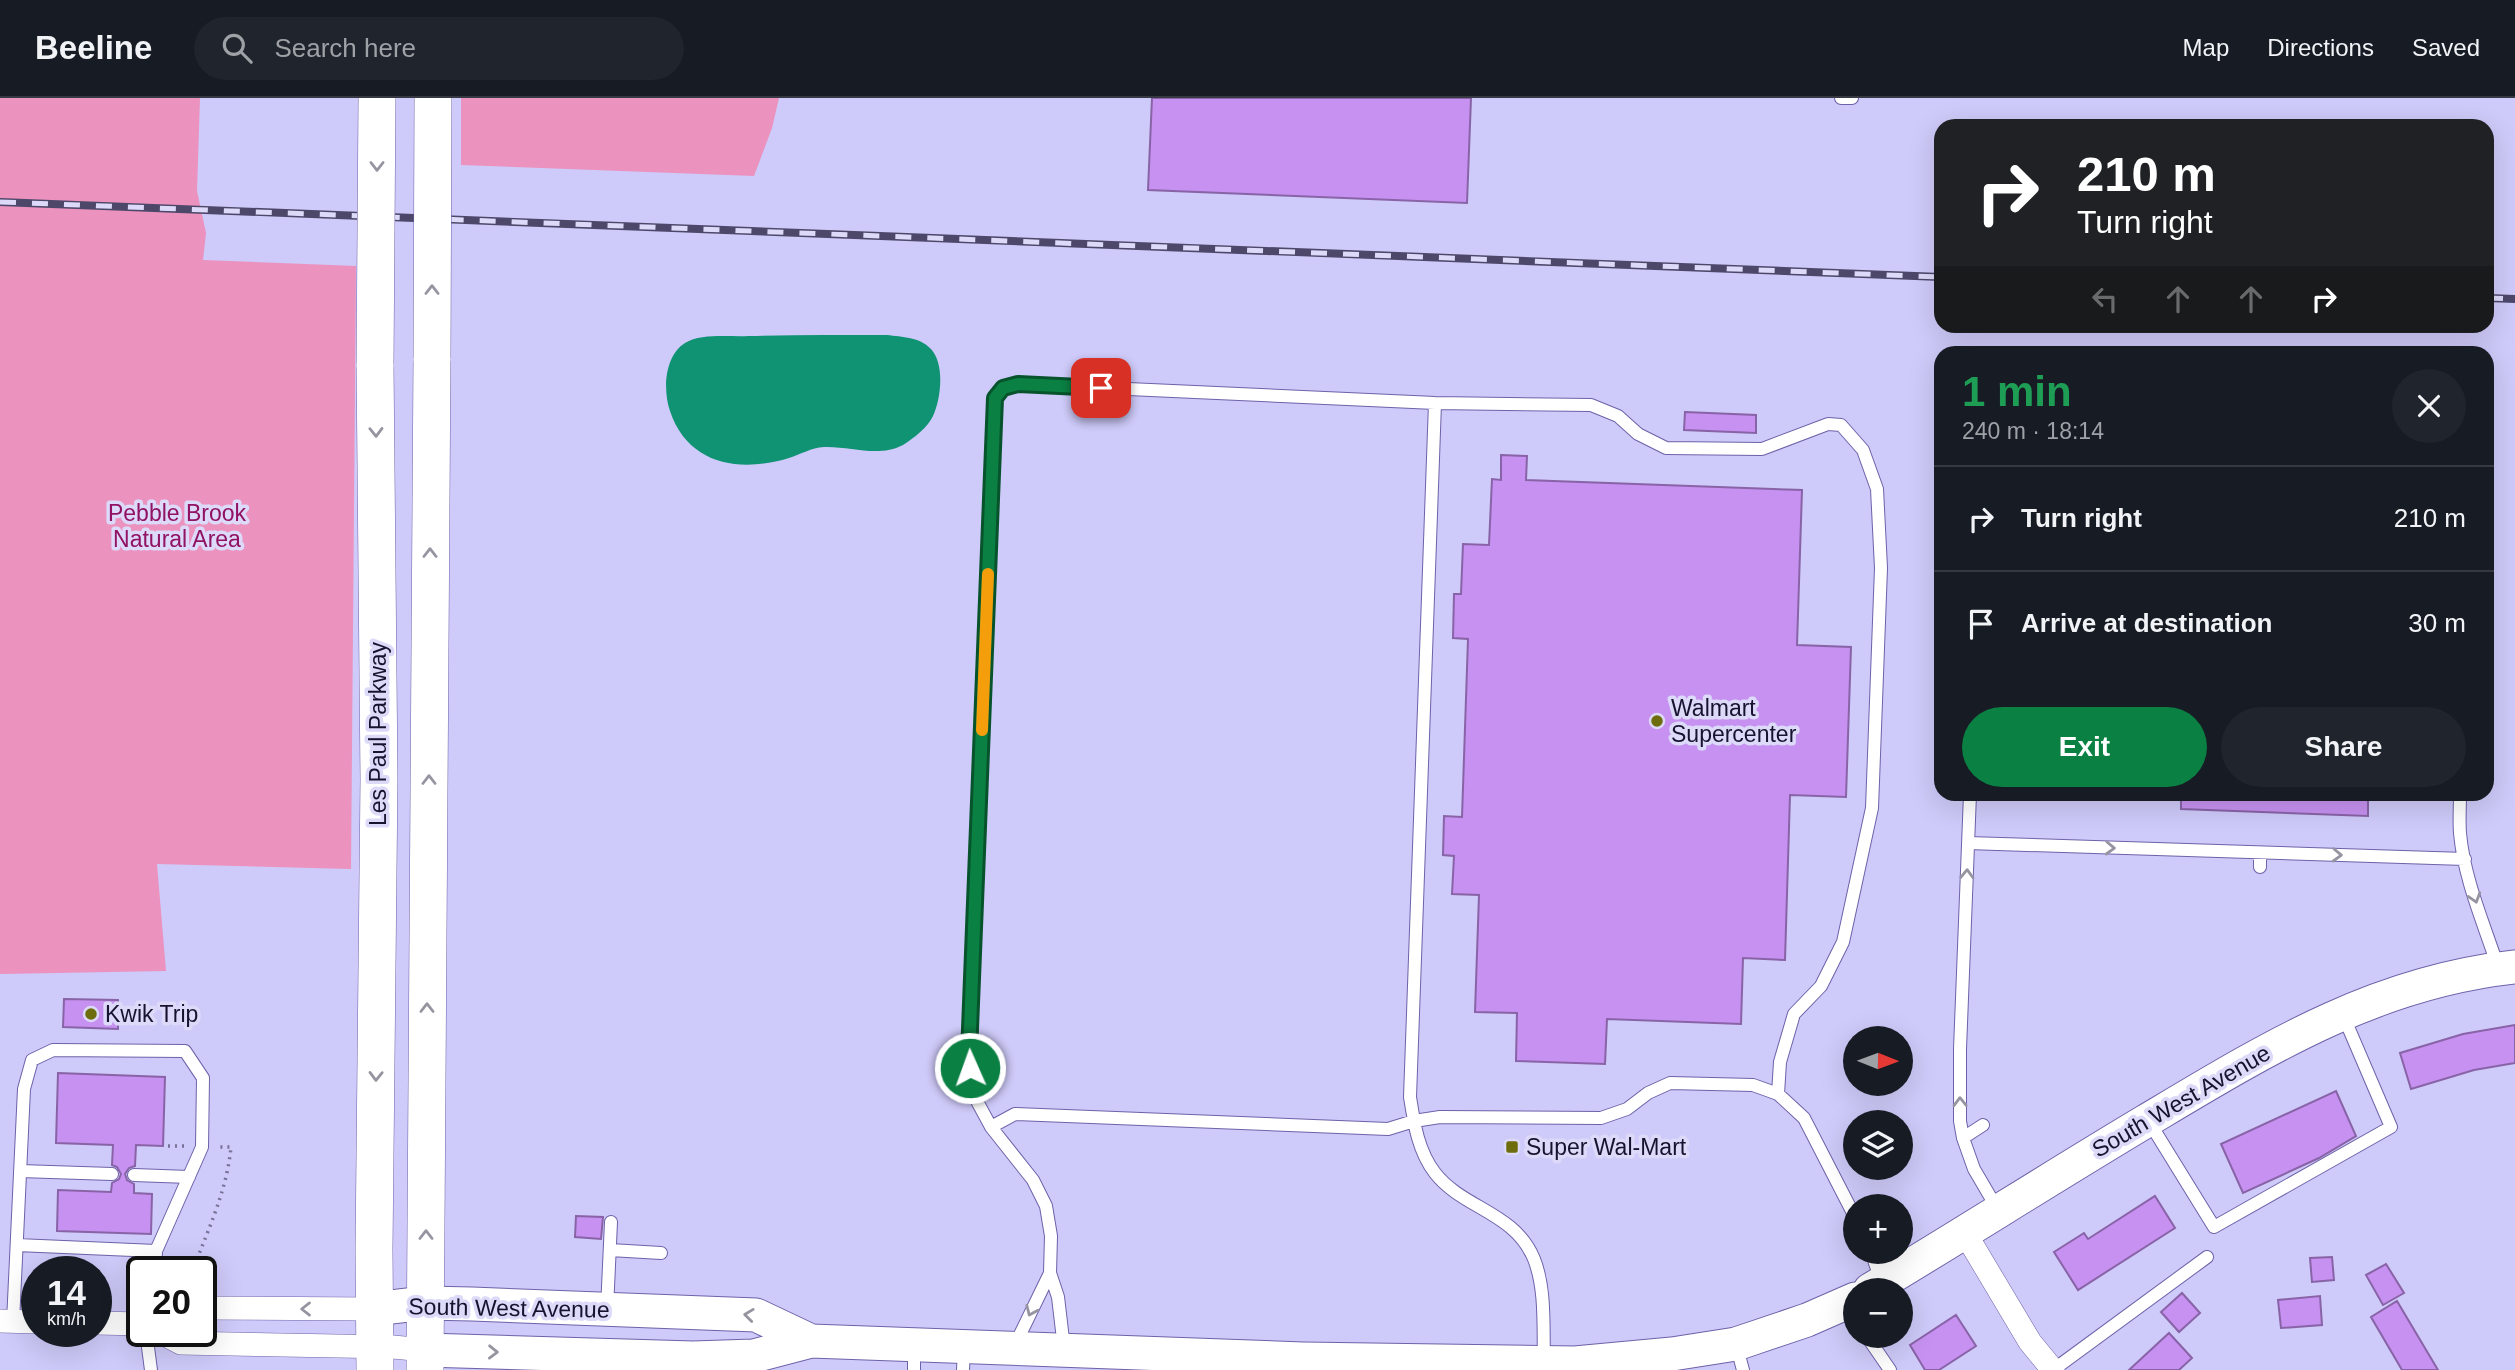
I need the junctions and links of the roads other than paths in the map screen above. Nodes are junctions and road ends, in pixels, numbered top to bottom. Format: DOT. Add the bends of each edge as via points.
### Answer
graph roads {
  1 [pos="377,98"];
  2 [pos="433,98"];
  3 [pos="1841,98"];
  4 [pos="1853,98"];
  5 [pos="1435,402"];
  6 [pos="1970,801"];
  7 [pos="2460,801"];
  8 [pos="1968,843"];
  9 [pos="2017,845"];
  10 [pos="2078,847"];
  11 [pos="2138,849"];
  12 [pos="2197,851"];
  13 [pos="2260,853"];
  14 [pos="2017,858"];
  15 [pos="2465,859"];
  16 [pos="2078,860"];
  17 [pos="2138,863"];
  18 [pos="2197,865"];
  19 [pos="2260,867"];
  20 [pos="2507,968"];
  21 [pos="2342,1013"];
  22 [pos="1778,1094"];
  23 [pos="2148,1120"];
  24 [pos="1414,1121"];
  25 [pos="1983,1125"];
  26 [pos="991,1127"];
  27 [pos="1963,1138"];
  28 [pos="20,1171"];
  29 [pos="112,1174"];
  30 [pos="134,1175"];
  31 [pos="188,1177"];
  32 [pos="1843,1194"];
  33 [pos="1998,1210"];
  34 [pos="611,1222"];
  35 [pos="1965,1233"];
  36 [pos="17,1245"];
  37 [pos="610,1250"];
  38 [pos="156,1251"];
  39 [pos="661,1253"];
  40 [pos="156,1256"];
  41 [pos="2207,1257"];
  42 [pos="1050,1273"];
  43 [pos="1892,1278"];
  44 [pos="400,1306"];
  45 [pos="1843,1306"];
  46 [pos="217,1308"];
  47 [pos="607,1309"];
  48 [pos="6,1321"];
  49 [pos="811,1341"];
  50 [pos="217,1346"];
  51 [pos="148,1347"];
  52 [pos="1875,1348"];
  53 [pos="1012,1350"];
  54 [pos="1065,1352"];
  55 [pos="1740,1357"];
  56 [pos="914,1358"];
  57 [pos="398,1359"];
  58 [pos="963,1359"];
  59 [pos="766,1362"];
  60 [pos="693,1364"];
  61 [pos="1284,1364"];
  62 [pos="1327,1365"];
  63 [pos="1544,1367"];
  64 [pos="151,1370"];
  65 [pos="1890,1370"];
  66 [pos="2053,1370"];
  1 -- 44 [label="main road, Les Paul Parkway, one-way, bridge" via="379,779"];
  44 -- 2 [label="main road, Les Paul Parkway, one-way, bridge" via="432,358"];
  3 -- 4 [label="lane"];
  5 -- 22 [label="lane" via="1591,405 1618,416 1638,434 1666,447 1762,449 1828,424 1841,425 1863,450 1877,489 1881,568 1871,808 1843,942 1821,986 1794,1014 1780,1062"];
  5 -- 24 [label="lane" via="1410,1072"];
  5 -- 26 [label="lane" via="1018,384 1003,388 995,398 969,1054 978,1104"];
  6 -- 8 [label="lane"];
  7 -- 15 [label="lane"];
  8 -- 9 [label="lane"];
  27 -- 8 [label="lane, one-way" via="1960,1049"];
  9 -- 10 [label="lane"];
  9 -- 14 [label="lane"];
  10 -- 11 [label="lane, one-way"];
  10 -- 16 [label="lane"];
  11 -- 12 [label="lane"];
  11 -- 17 [label="lane"];
  12 -- 13 [label="lane"];
  12 -- 18 [label="lane"];
  13 -- 15 [label="lane, one-way"];
  13 -- 19 [label="lane"];
  15 -- 20 [label="lane, one-way"];
  20 -- 21 [label="street, South West Avenue" via="2427,984"];
  21 -- 23 [label="street, South West Avenue" via="2247,1060"];
  21 -- 23 [label="lane" via="2391,1127 2214,1227"];
  22 -- 24 [label="lane" via="1754,1085 1670,1083 1627,1109 1601,1118 1440,1117"];
  22 -- 32 [label="lane" via="1804,1118"];
  23 -- 33 [label="street, South West Avenue"];
  24 -- 26 [label="lane" via="1388,1129 1015,1115"];
  24 -- 63 [label="lane" via="1435,1172 1452,1190 1505,1221 1534,1258 1540,1281"];
  25 -- 27 [label="lane"];
  26 -- 42 [label="lane" via="1022,1164 1046,1206"];
  27 -- 33 [label="lane" via="1974,1169"];
  28 -- 29 [label="lane"];
  28 -- 31 [label="lane" via="24,1089 32,1060 53,1050 185,1051 202,1078 202,1147"];
  28 -- 36 [label="lane"];
  30 -- 31 [label="lane"];
  31 -- 38 [label="lane"];
  33 -- 35 [label="street, South West Avenue"];
  34 -- 37 [label="lane"];
  35 -- 43 [label="street, South West Avenue"];
  35 -- 66 [label="street"];
  36 -- 38 [label="lane"];
  36 -- 48 [label="lane"];
  37 -- 39 [label="lane"];
  37 -- 47 [label="lane"];
  38 -- 40 [label="lane"];
  41 -- 66 [label="lane"];
  42 -- 53 [label="lane, one-way"];
  42 -- 54 [label="lane"];
  44 -- 46 [label="street, South West Avenue, one-way"];
  44 -- 47 [label="street, South West Avenue"];
  44 -- 57 [label="main road, Les Paul Parkway"];
  44 -- 57 [label="main road" via="387,1328"];
  45 -- 55 [label="street, South West Avenue"];
  49 -- 47 [label="street, South West Avenue, one-way" via="756,1315"];
  49 -- 56 [label="street, South West Avenue"];
  49 -- 59 [label="street, South West Avenue"];
  50 -- 57 [label="street, South West Avenue"];
  51 -- 64 [label="lane"];
  52 -- 65 [label="lane"];
  53 -- 54 [label="street, South West Avenue"];
  53 -- 58 [label="street, South West Avenue"];
  54 -- 61 [label="street, South West Avenue"];
  55 -- 63 [label="street, South West Avenue" via="1672,1354"];
  56 -- 58 [label="street, South West Avenue"];
  57 -- 60 [label="street, South West Avenue, one-way"];
  59 -- 60 [label="street, South West Avenue" via="754,1356"];
  61 -- 62 [label="street, South West Avenue"];
  62 -- 63 [label="street, South West Avenue"];
}
